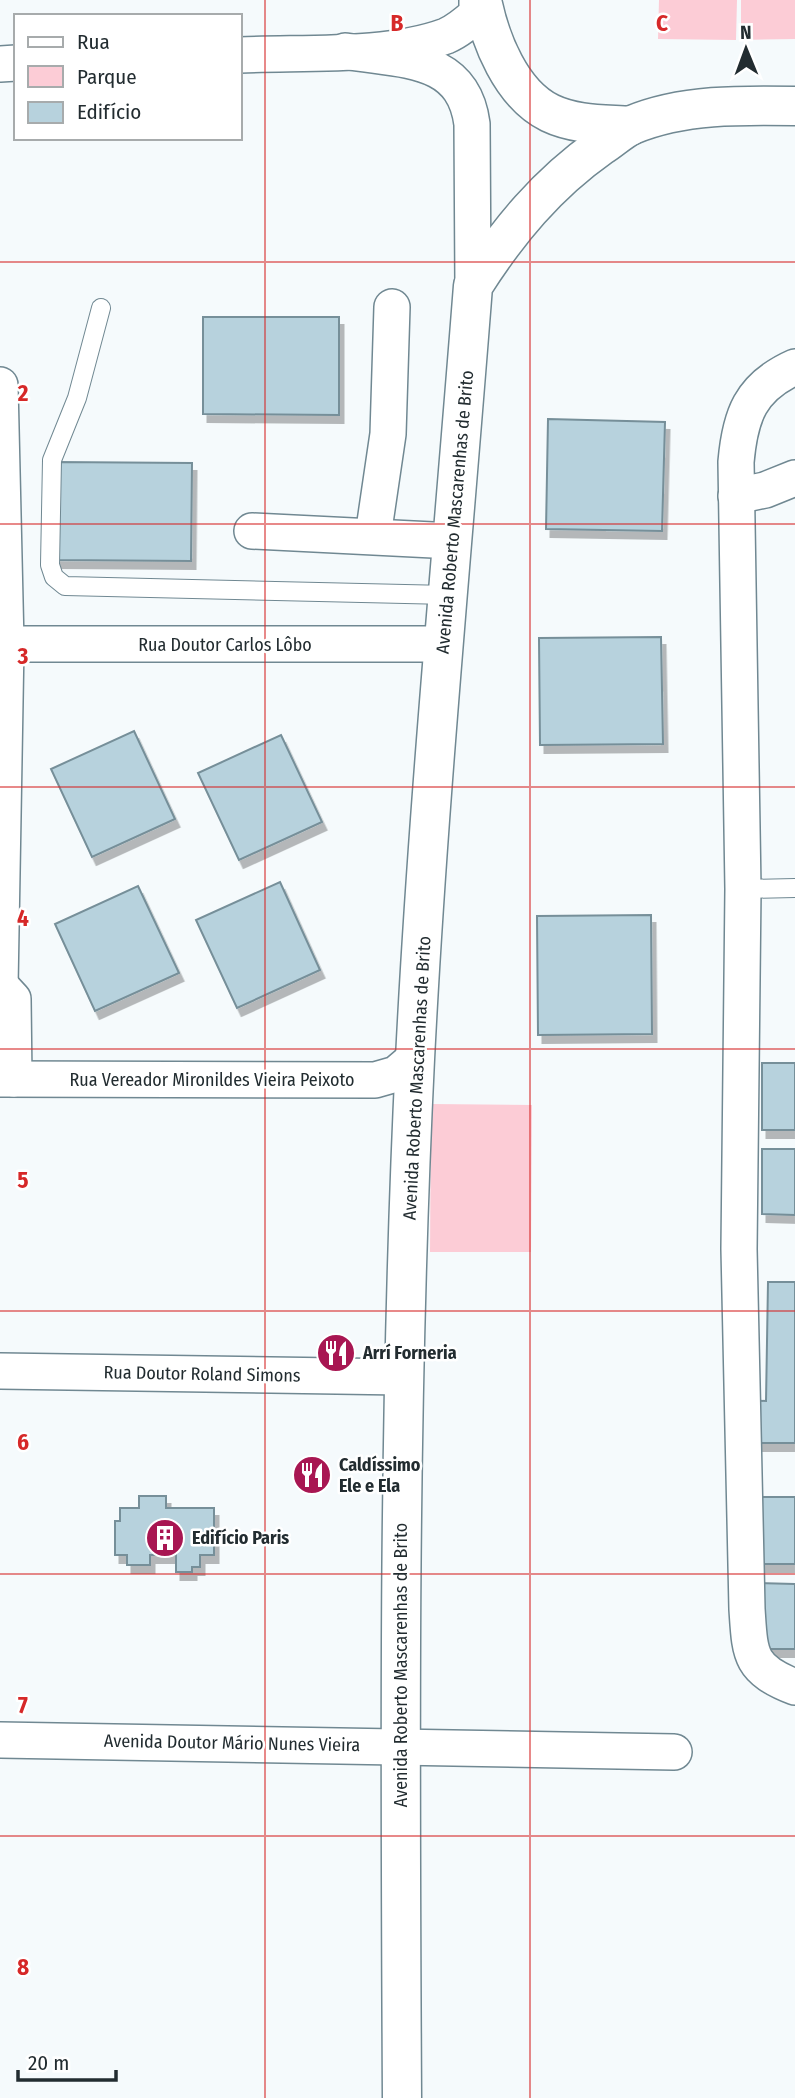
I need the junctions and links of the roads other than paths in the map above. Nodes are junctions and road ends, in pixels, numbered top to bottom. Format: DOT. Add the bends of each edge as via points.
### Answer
graph roads {
  1 [pos="480,0"];
  2 [pos="345,51"];
  3 [pos="242,55"];
  4 [pos="795,106"];
  5 [pos="631,126"];
  6 [pos="473,286"];
  7 [pos="101,307"];
  8 [pos="392,307"];
  9 [pos="793,372"];
  10 [pos="0,385"];
  11 [pos="795,478"];
  12 [pos="736,496"];
  13 [pos="252,531"];
  14 [pos="373,536"];
  15 [pos="453,541"];
  16 [pos="448,595"];
  17 [pos="444,644"];
  18 [pos="3,660"];
  19 [pos="795,888"];
  20 [pos="743,889"];
  21 [pos="0,986"];
  22 [pos="415,1057"];
  23 [pos="7,1079"];
  24 [pos="0,1371"];
  25 [pos="403,1377"];
  26 [pos="795,1687"];
  27 [pos="0,1740"];
  28 [pos="400,1746"];
  29 [pos="674,1752"];
  30 [pos="402,2098"];
  1 -- 2 [label="street" via="477,14 448,35 416,44"];
  1 -- 5 [label="street, Avenida Roberto Mascarenhas de Brito" via="507,68 529,97 550,113 580,122"];
  2 -- 3 [label="street"];
  2 -- 6 [label="street" via="423,65 444,73 462,89 472,124"];
  4 -- 5 [label="street, Avenida Roberto Mascarenhas de Brito" via="702,109"];
  5 -- 6 [label="street, Avenida Roberto Mascarenhas de Brito" via="537,198"];
  6 -- 15 [label="street, Avenida Roberto Mascarenhas de Brito"];
  7 -- 16 [label="lane" via="77,398 52,460 50,565 65,586"];
  8 -- 14 [label="street" via="388,434"];
  9 -- 12 [label="street" via="770,382 752,399 739,426"];
  10 -- 18 [label="street"];
  11 -- 12 [label="street"];
  12 -- 20 [label="street"];
  13 -- 14 [label="street"];
  14 -- 15 [label="street"];
  15 -- 16 [label="street, Avenida Roberto Mascarenhas de Brito"];
  16 -- 17 [label="street, Avenida Roberto Mascarenhas de Brito"];
  17 -- 18 [label="street, Rua Doutor Carlos Lôbo"];
  17 -- 22 [label="street, Avenida Roberto Mascarenhas de Brito"];
  18 -- 21 [label="street"];
  19 -- 20 [label="lane"];
  20 -- 26 [label="street" via="739,1249 749,1634 758,1668"];
  21 -- 23 [label="street" via="13,999"];
  22 -- 23 [label="street, Rua Vereador Mironildes Vieira Peixoto" via="396,1074 374,1080"];
  22 -- 25 [label="street, Avenida Roberto Mascarenhas de Brito"];
  24 -- 25 [label="street, Rua Doutor Roland Simons"];
  25 -- 28 [label="street, Avenida Roberto Mascarenhas de Brito"];
  27 -- 28 [label="street, Avenida Doutor Mário Nunes Vieira"];
  28 -- 29 [label="street, Avenida Doutor Mário Nunes Vieira"];
  28 -- 30 [label="street, Avenida Roberto Mascarenhas de Brito"];
}
